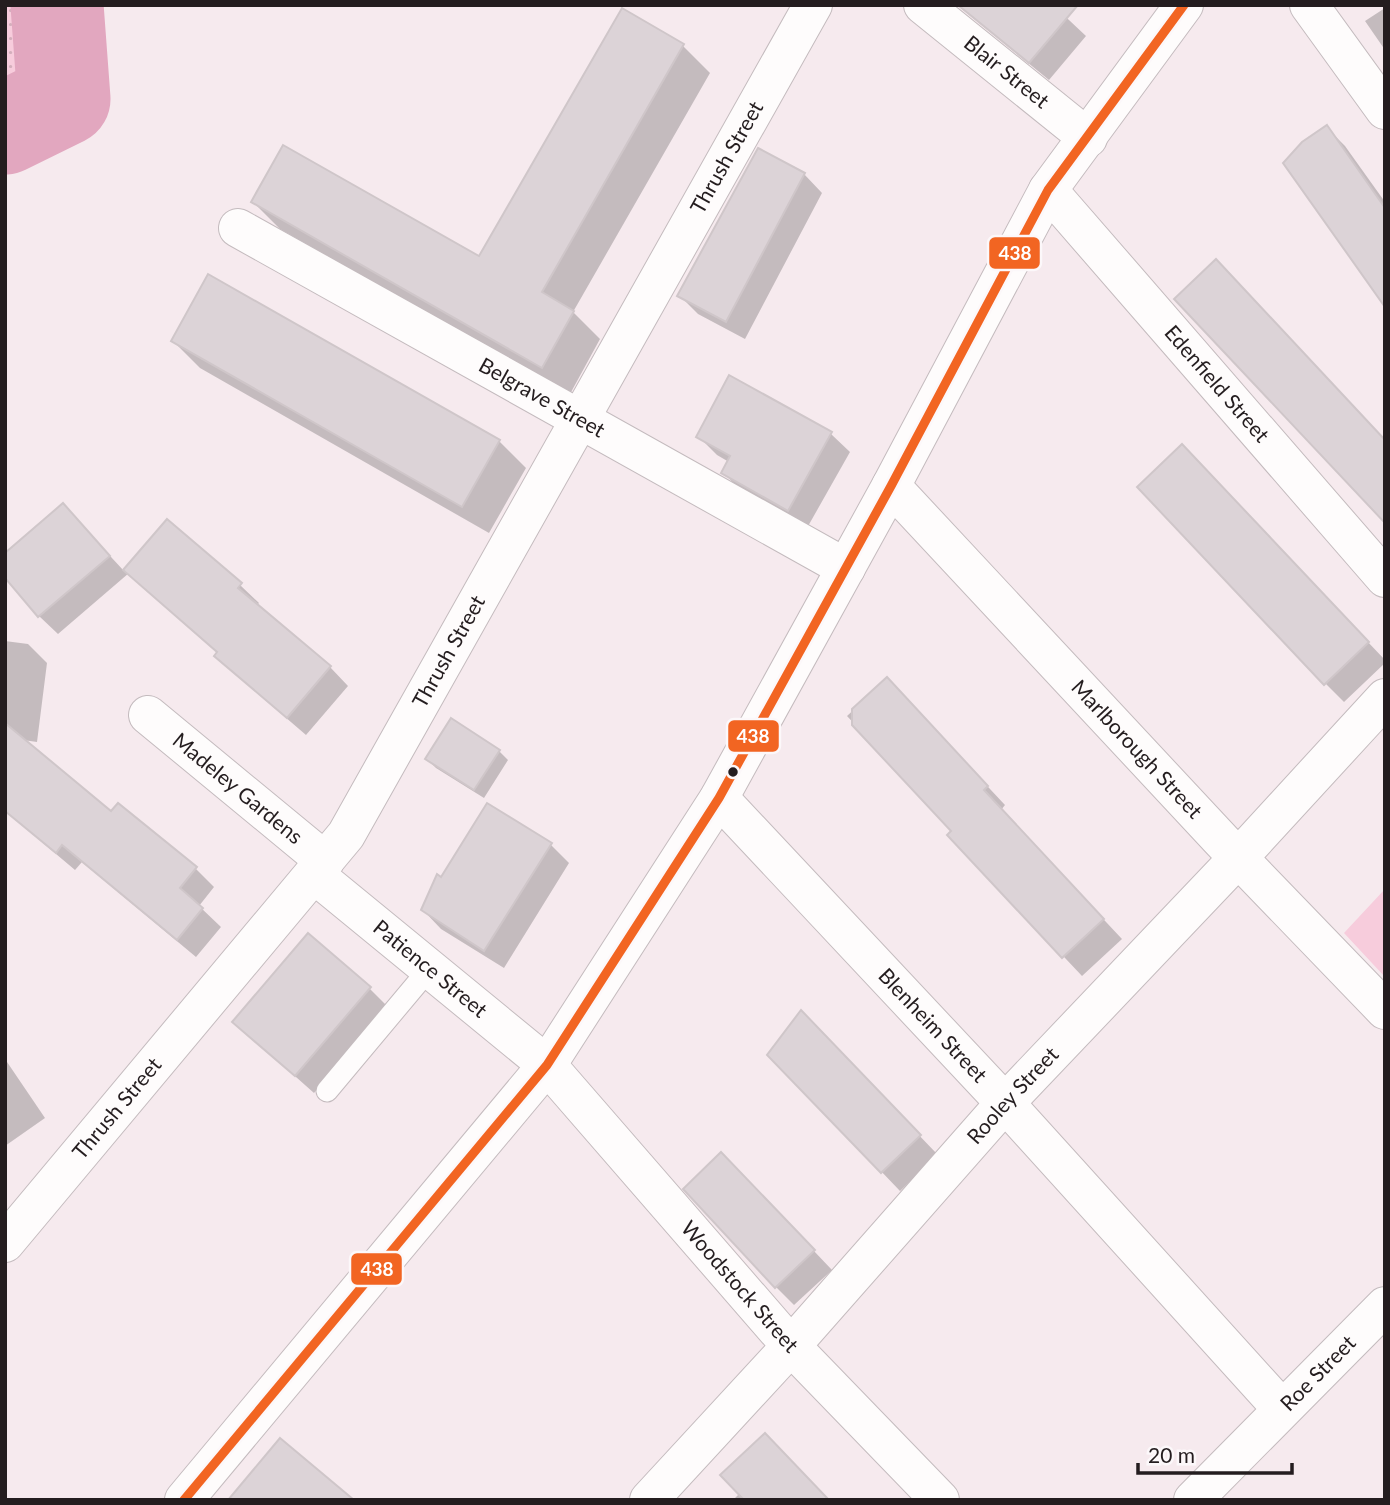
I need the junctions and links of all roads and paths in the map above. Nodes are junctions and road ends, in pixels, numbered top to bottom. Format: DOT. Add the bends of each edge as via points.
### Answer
graph roads {
  1 [pos="813,5"];
  2 [pos="923,5"];
  3 [pos="1184,5"];
  4 [pos="1309,5"];
  5 [pos="1385,110"];
  6 [pos="1088,138"];
  7 [pos="1048,190"];
  8 [pos="238,228"];
  9 [pos="581,418"];
  10 [pos="891,486"];
  11 [pos="846,568"];
  12 [pos="1385,578"];
  13 [pos="1385,698"];
  14 [pos="148,715"];
  15 [pos="719,798"];
  16 [pos="1239,857"];
  17 [pos="320,867"];
  18 [pos="430,968"];
  19 [pos="1385,1010"];
  20 [pos="547,1065"];
  21 [pos="327,1091"];
  22 [pos="1005,1103"];
  23 [pos="7,1238"];
  24 [pos="1385,1306"];
  25 [pos="791,1346"];
  26 [pos="1282,1409"];
  27 [pos="184,1500"];
  28 [pos="649,1500"];
  29 [pos="940,1500"];
  30 [pos="1192,1500"];
  1 -- 9 [label="street, Thrush Street"];
  2 -- 6 [label="street, Blair Street"];
  3 -- 6 [label="street"];
  4 -- 5 [label="street"];
  6 -- 7 [label="street"];
  7 -- 10 [label="street"];
  7 -- 12 [label="street, Edenfield Street"];
  8 -- 9 [label="street, Belgrave Street"];
  9 -- 11 [label="street, Belgrave Street"];
  9 -- 17 [label="street, Thrush Street" via="346,835"];
  10 -- 11 [label="street"];
  10 -- 16 [label="street, Marlborough Street"];
  11 -- 15 [label="street"];
  13 -- 16 [label="street, Rooley Street"];
  14 -- 17 [label="street, Madeley Gardens"];
  15 -- 20 [label="street"];
  15 -- 22 [label="street, Blenheim Street"];
  16 -- 19 [label="street, Marlborough Street"];
  16 -- 22 [label="street, Rooley Street"];
  17 -- 18 [label="street, Patience Street"];
  17 -- 23 [label="street, Thrush Street"];
  18 -- 20 [label="street, Patience Street"];
  18 -- 21 [label="lane"];
  20 -- 25 [label="street, Woodstock Street"];
  20 -- 27 [label="street"];
  22 -- 25 [label="street, Rooley Street"];
  22 -- 26 [label="street, Blenheim Street"];
  24 -- 26 [label="street, Roe Street"];
  25 -- 28 [label="street, Rooley Street"];
  25 -- 29 [label="street, Woodstock Street"];
  26 -- 30 [label="street, Roe Street"];
}
